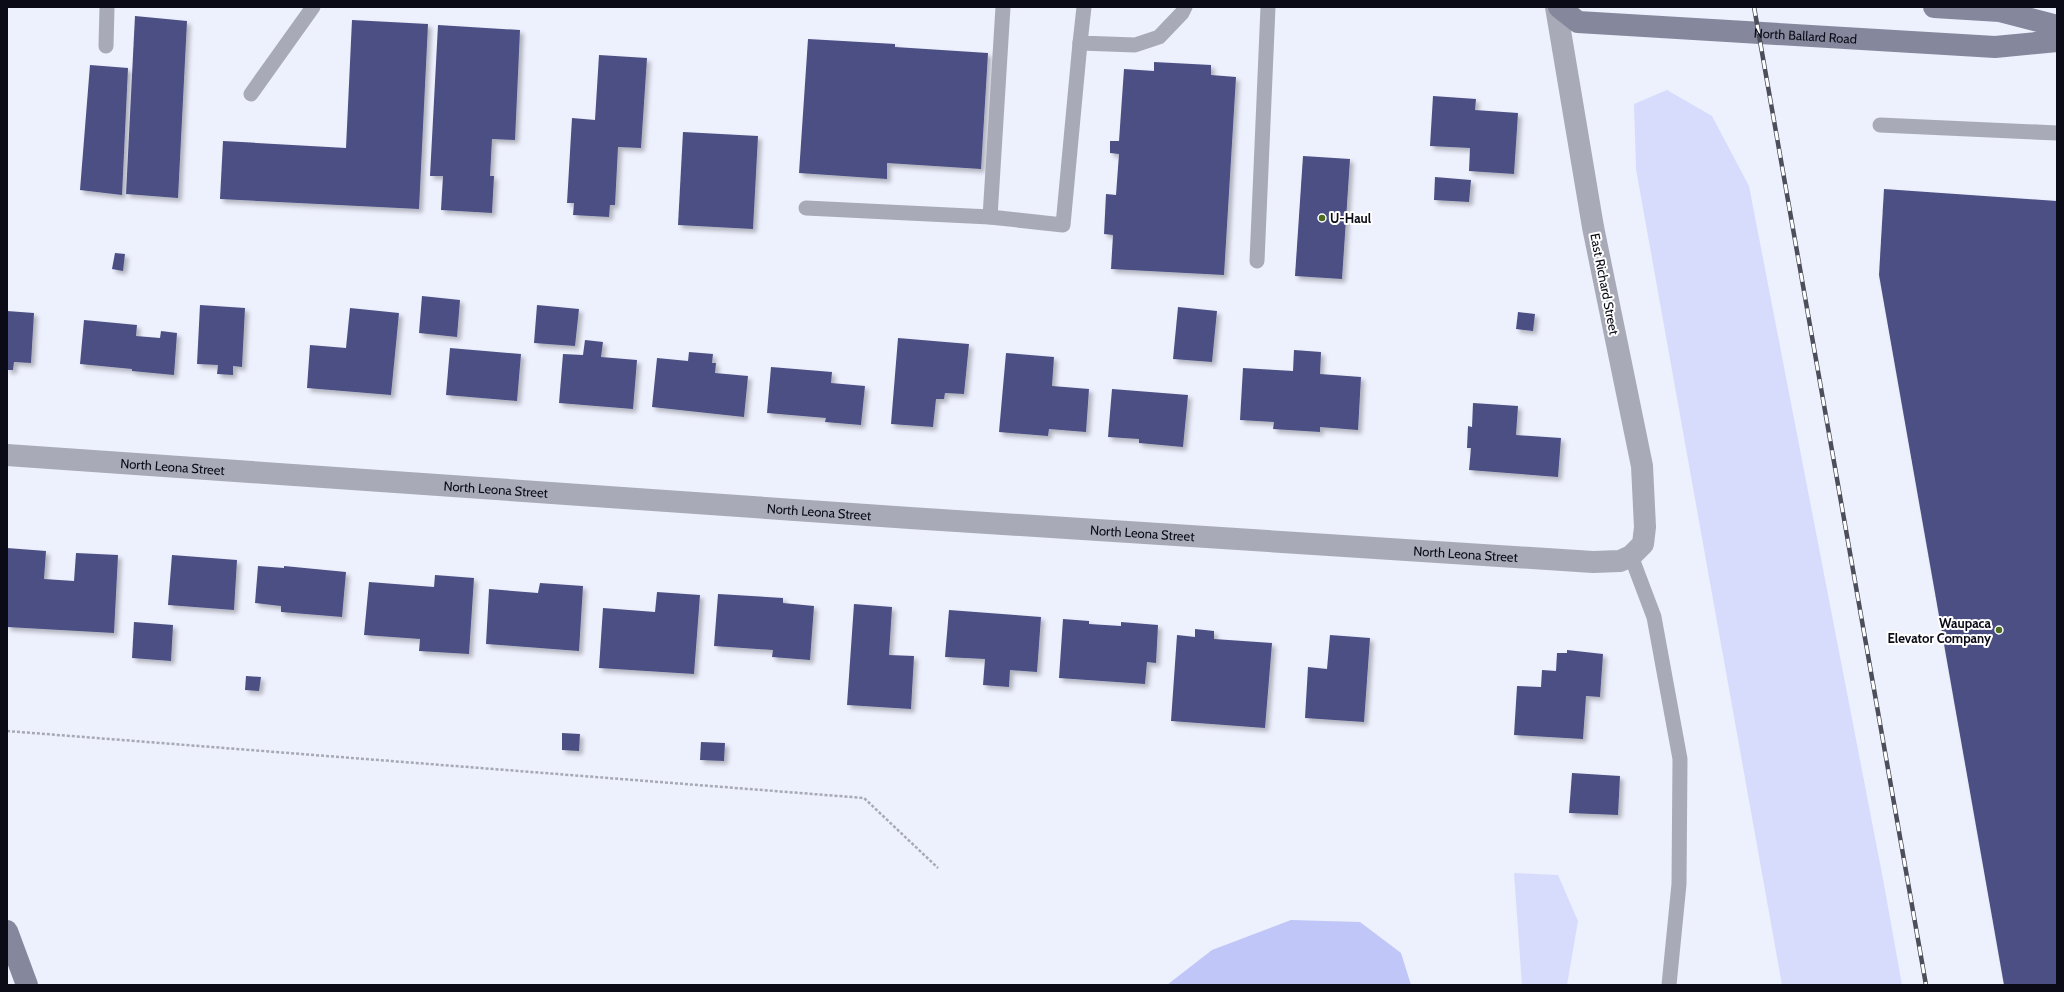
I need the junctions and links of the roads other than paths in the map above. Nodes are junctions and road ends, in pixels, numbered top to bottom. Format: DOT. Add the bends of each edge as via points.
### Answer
graph roads {
  1 [pos="107,7"];
  2 [pos="313,7"];
  3 [pos="1003,7"];
  4 [pos="1084,7"];
  5 [pos="1184,7"];
  6 [pos="1268,7"];
  7 [pos="1558,7"];
  8 [pos="1934,7"];
  9 [pos="2057,26"];
  10 [pos="2057,41"];
  11 [pos="1080,43"];
  12 [pos="106,46"];
  13 [pos="251,94"];
  14 [pos="1880,125"];
  15 [pos="2057,133"];
  16 [pos="806,208"];
  17 [pos="990,217"];
  18 [pos="1257,261"];
  19 [pos="7,455"];
  20 [pos="1630,556"];
  21 [pos="7,931"];
  22 [pos="27,985"];
  23 [pos="1669,985"];
  1 -- 12 [label="lane"];
  2 -- 13 [label="lane"];
  3 -- 17 [label="lane"];
  4 -- 11 [label="lane"];
  5 -- 11 [label="lane" via="1182,13 1159,37 1135,45"];
  6 -- 18 [label="lane"];
  7 -- 10 [label="main road, North Ballard Road" via="1578,22 1995,47"];
  7 -- 20 [label="street, East Richard Street" via="1594,227 1642,466 1646,527 1643,544"];
  8 -- 9 [label="main road" via="2000,11"];
  11 -- 17 [label="lane" via="1063,225"];
  14 -- 15 [label="lane"];
  16 -- 17 [label="lane"];
  19 -- 20 [label="street, North Leona Street" via="1593,562 1620,561"];
  20 -- 23 [label="lane" via="1654,617 1680,759 1679,884"];
  21 -- 22 [label="main road"];
}
